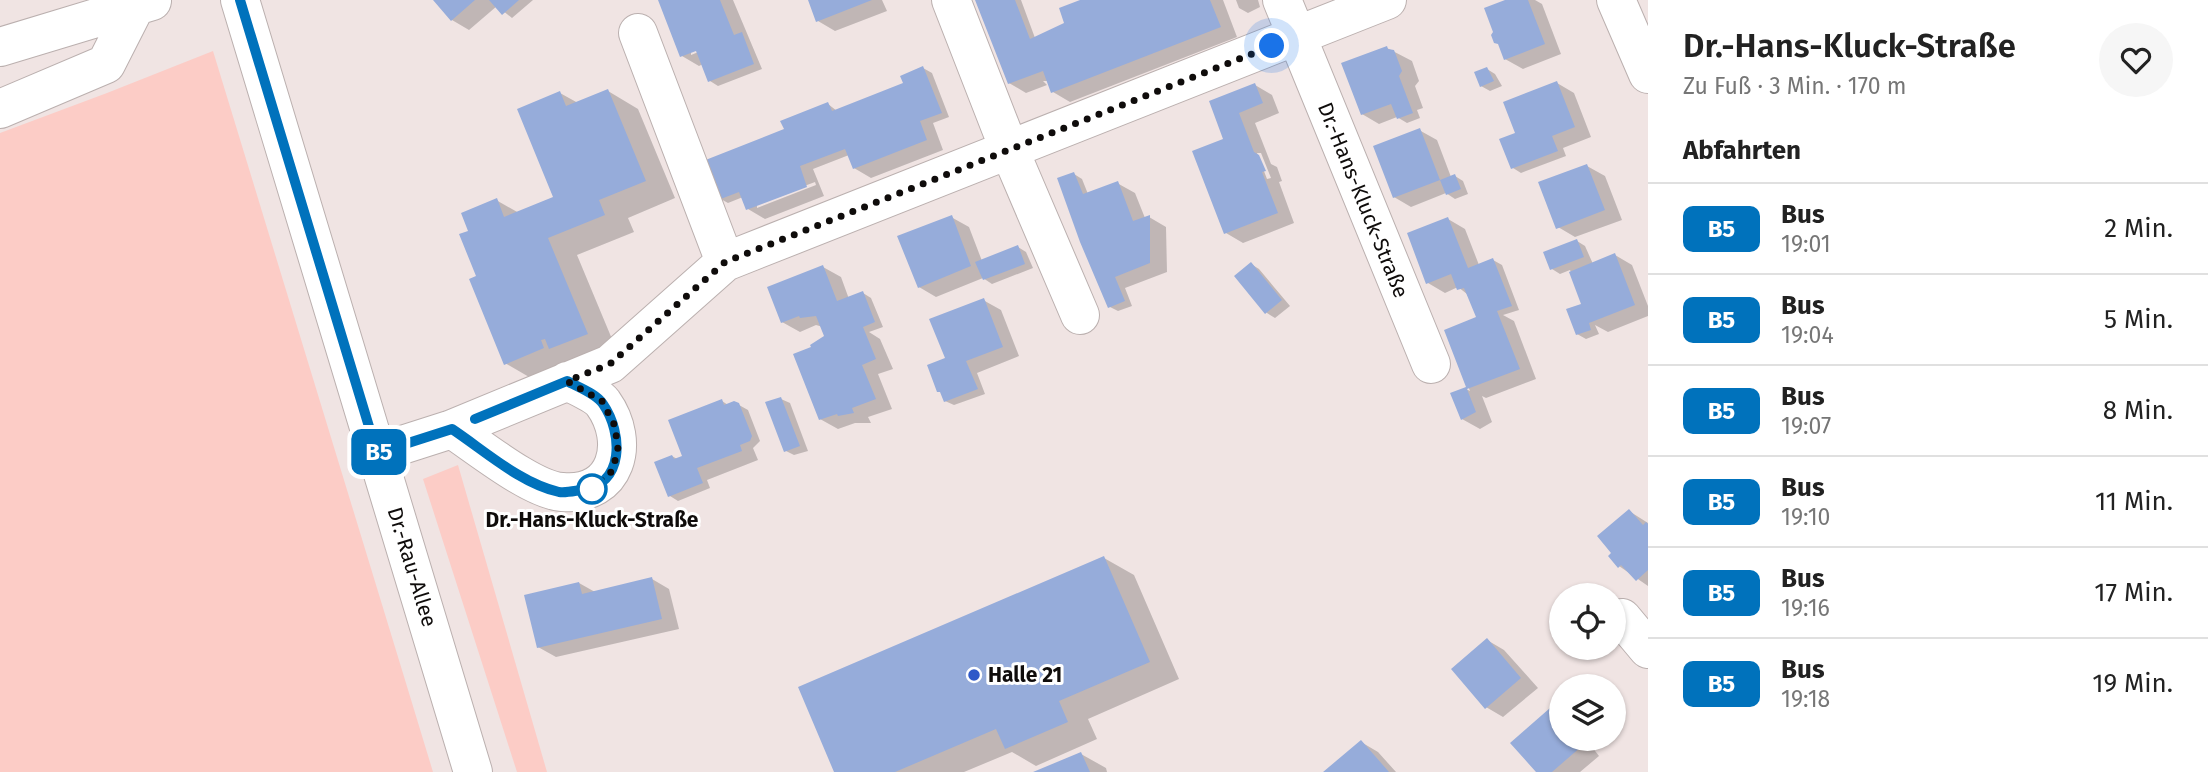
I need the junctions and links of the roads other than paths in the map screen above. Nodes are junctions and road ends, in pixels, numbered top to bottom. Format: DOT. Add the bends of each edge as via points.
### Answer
graph roads {
  1 [pos="240,0"];
  2 [pos="951,0"];
  3 [pos="1282,0"];
  4 [pos="1387,0"];
  5 [pos="1616,0"];
  6 [pos="145,3"];
  7 [pos="638,33"];
  8 [pos="1296,36"];
  9 [pos="0,47"];
  10 [pos="1648,74"];
  11 [pos="0,109"];
  12 [pos="1009,149"];
  13 [pos="725,262"];
  14 [pos="1080,315"];
  15 [pos="1431,364"];
  16 [pos="567,381"];
  17 [pos="452,429"];
  18 [pos="377,453"];
  19 [pos="1626,623"];
  20 [pos="1648,649"];
  21 [pos="473,772"];
  1 -- 18 [label="street, Dr.-Rau-Allee"];
  2 -- 12 [label="street"];
  3 -- 8 [label="street, Dr.-Hans-Kluck-Straße"];
  4 -- 8 [label="street"];
  5 -- 10 [label="street"];
  6 -- 9 [label="street"];
  6 -- 11 [label="street" via="106,64"];
  7 -- 13 [label="street"];
  8 -- 12 [label="street"];
  8 -- 15 [label="street, Dr.-Hans-Kluck-Straße"];
  12 -- 13 [label="street"];
  12 -- 14 [label="street"];
  13 -- 16 [label="street" via="610,364"];
  16 -- 17 [label="street"];
  16 -- 17 [label="street" via="602,401 615,426 618,450 612,471 592,489 562,492 526,479"];
  17 -- 18 [label="street"];
  18 -- 21 [label="street, Dr.-Rau-Allee"];
  19 -- 20 [label="street"];
}
